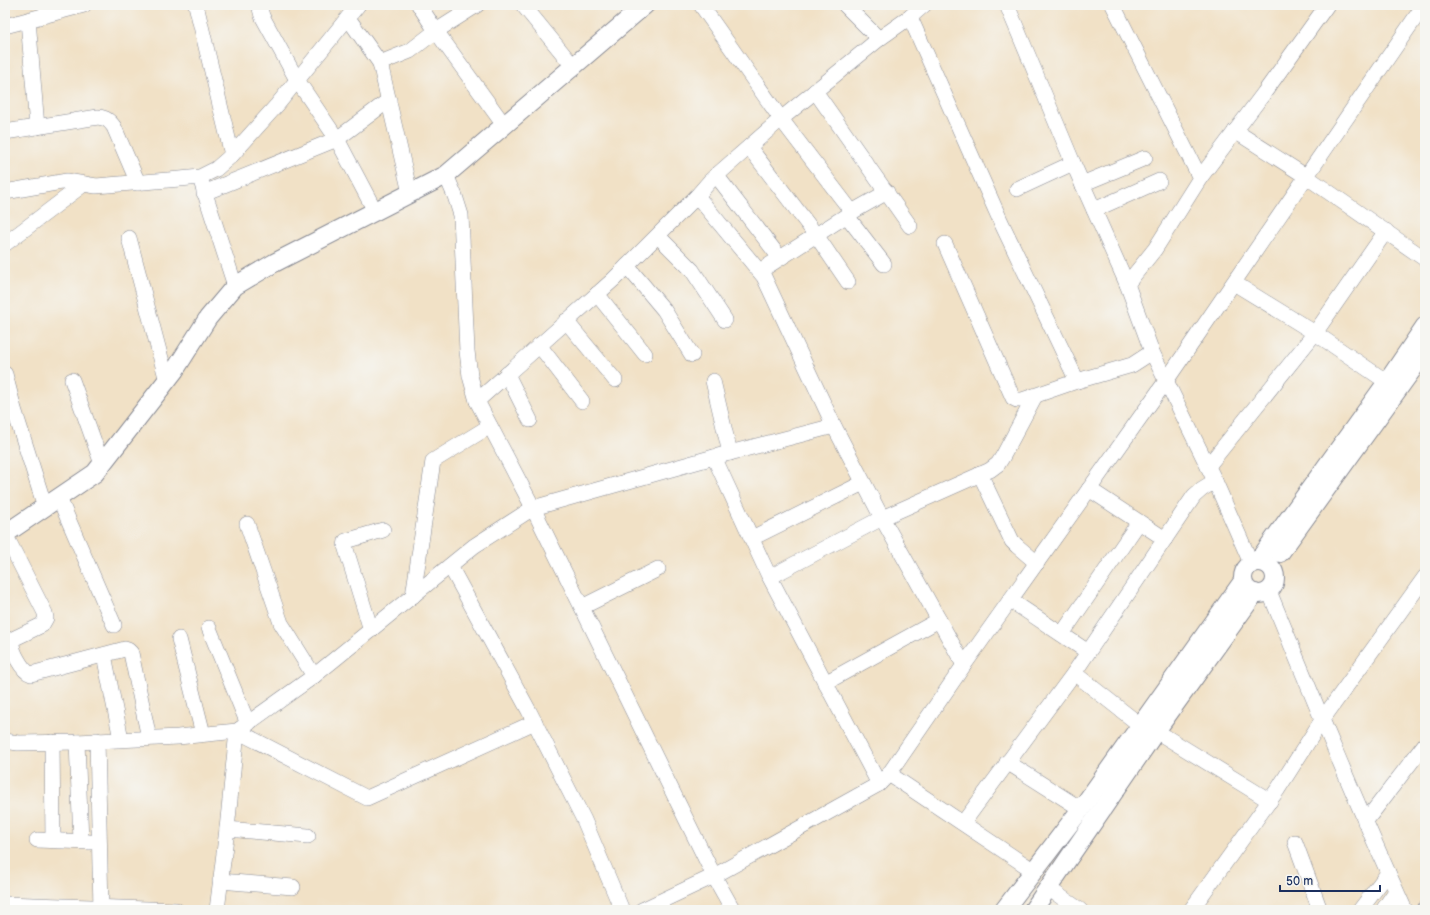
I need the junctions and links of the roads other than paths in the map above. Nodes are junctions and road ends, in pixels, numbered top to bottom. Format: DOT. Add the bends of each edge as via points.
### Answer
graph roads {
  1 [pos="84,5"];
  2 [pos="196,5"];
  3 [pos="259,5"];
  4 [pos="419,5"];
  5 [pos="477,5"];
  6 [pos="524,5"];
  7 [pos="701,5"];
  8 [pos="845,5"];
  9 [pos="924,5"];
  10 [pos="1007,5"];
  11 [pos="1113,5"];
  12 [pos="1327,5"];
  13 [pos="1424,5"];
  14 [pos="636,8"];
  15 [pos="354,9"];
  16 [pos="910,17"];
  17 [pos="28,20"];
  18 [pos="5,26"];
  19 [pos="436,31"];
  20 [pos="879,39"];
  21 [pos="380,63"];
  22 [pos="573,66"];
  23 [pos="297,80"];
  24 [pos="815,91"];
  25 [pos="389,100"];
  26 [pos="781,119"];
  27 [pos="504,125"];
  28 [pos="37,127"];
  29 [pos="1235,131"];
  30 [pos="5,132"];
  31 [pos="338,139"];
  32 [pos="749,147"];
  33 [pos="232,155"];
  34 [pos="1145,158"];
  35 [pos="1073,163"];
  36 [pos="446,175"];
  37 [pos="716,175"];
  38 [pos="200,177"];
  39 [pos="1306,177"];
  40 [pos="1200,178"];
  41 [pos="1159,181"];
  42 [pos="138,183"];
  43 [pos="84,184"];
  44 [pos="1082,184"];
  45 [pos="1017,189"];
  46 [pos="5,192"];
  47 [pos="887,192"];
  48 [pos="410,193"];
  49 [pos="204,194"];
  50 [pos="697,196"];
  51 [pos="1094,210"];
  52 [pos="375,211"];
  53 [pos="849,214"];
  54 [pos="910,226"];
  55 [pos="1386,231"];
  56 [pos="816,235"];
  57 [pos="658,236"];
  58 [pos="128,238"];
  59 [pos="5,244"];
  60 [pos="945,244"];
  61 [pos="780,258"];
  62 [pos="1425,259"];
  63 [pos="884,264"];
  64 [pos="627,266"];
  65 [pos="760,271"];
  66 [pos="848,282"];
  67 [pos="1234,283"];
  68 [pos="1127,284"];
  69 [pos="235,286"];
  70 [pos="597,294"];
  71 [pos="725,320"];
  72 [pos="566,322"];
  73 [pos="1425,326"];
  74 [pos="1315,333"];
  75 [pos="539,345"];
  76 [pos="1152,352"];
  77 [pos="1425,352"];
  78 [pos="645,354"];
  79 [pos="692,355"];
  80 [pos="5,374"];
  81 [pos="506,374"];
  82 [pos="72,380"];
  83 [pos="615,380"];
  84 [pos="167,381"];
  85 [pos="714,381"];
  86 [pos="1077,381"];
  87 [pos="1166,382"];
  88 [pos="1387,382"];
  89 [pos="1035,396"];
  90 [pos="477,401"];
  91 [pos="582,401"];
  92 [pos="530,420"];
  93 [pos="490,426"];
  94 [pos="834,426"];
  95 [pos="730,453"];
  96 [pos="714,457"];
  97 [pos="102,464"];
  98 [pos="1208,466"];
  99 [pos="980,474"];
  100 [pos="1215,481"];
  101 [pos="863,482"];
  102 [pos="1089,489"];
  103 [pos="52,502"];
  104 [pos="533,508"];
  105 [pos="882,518"];
  106 [pos="1139,522"];
  107 [pos="246,524"];
  108 [pos="383,530"];
  109 [pos="5,534"];
  110 [pos="752,538"];
  111 [pos="1165,539"];
  112 [pos="1037,563"];
  113 [pos="1260,564"];
  114 [pos="450,566"];
  115 [pos="658,568"];
  116 [pos="770,577"];
  117 [pos="1425,577"];
  118 [pos="1256,588"];
  119 [pos="413,596"];
  120 [pos="1010,600"];
  121 [pos="582,607"];
  122 [pos="939,620"];
  123 [pos="114,625"];
  124 [pos="209,628"];
  125 [pos="371,630"];
  126 [pos="1062,634"];
  127 [pos="179,639"];
  128 [pos="9,649"];
  129 [pos="1088,652"];
  130 [pos="104,655"];
  131 [pos="964,665"];
  132 [pos="1074,673"];
  133 [pos="314,676"];
  134 [pos="825,683"];
  135 [pos="1322,720"];
  136 [pos="535,722"];
  137 [pos="242,727"];
  138 [pos="1148,728"];
  139 [pos="203,734"];
  140 [pos="149,738"];
  141 [pos="122,739"];
  142 [pos="97,740"];
  143 [pos="5,742"];
  144 [pos="52,742"];
  145 [pos="77,742"];
  146 [pos="1425,744"];
  147 [pos="1007,762"];
  148 [pos="884,779"];
  149 [pos="1270,801"];
  150 [pos="1081,809"];
  151 [pos="1366,822"];
  152 [pos="963,823"];
  153 [pos="227,829"];
  154 [pos="308,836"];
  155 [pos="37,840"];
  156 [pos="53,840"];
  157 [pos="81,841"];
  158 [pos="99,842"];
  159 [pos="1295,842"];
  160 [pos="1034,871"];
  161 [pos="1388,873"];
  162 [pos="714,876"];
  163 [pos="220,881"];
  164 [pos="293,887"];
  165 [pos="1048,888"];
  166 [pos="1396,891"];
  167 [pos="1016,895"];
  168 [pos="5,904"];
  169 [pos="104,909"];
  170 [pos="1034,909"];
  171 [pos="176,910"];
  172 [pos="217,910"];
  173 [pos="622,910"];
  174 [pos="642,910"];
  175 [pos="733,910"];
  176 [pos="1004,910"];
  177 [pos="1080,910"];
  178 [pos="1191,910"];
  179 [pos="1320,910"];
  180 [pos="1360,910"];
  181 [pos="1383,910"];
  182 [pos="1405,910"];
  1 -- 17 [label="street"];
  2 -- 33 [label="street"];
  3 -- 23 [label="street" via="262,16"];
  4 -- 19 [label="street"];
  5 -- 19 [label="street"];
  6 -- 22 [label="street"];
  7 -- 26 [label="street"];
  8 -- 20 [label="street"];
  9 -- 16 [label="street"];
  10 -- 35 [label="street"];
  11 -- 40 [label="street"];
  12 -- 29 [label="street"];
  13 -- 39 [label="street"];
  14 -- 22 [label="street"];
  15 -- 21 [label="street"];
  15 -- 23 [label="street"];
  16 -- 20 [label="street"];
  16 -- 86 [label="street" via="1001,222"];
  17 -- 18 [label="street"];
  17 -- 28 [label="street"];
  19 -- 21 [label="street" via="410,51"];
  19 -- 27 [label="street"];
  20 -- 24 [label="street"];
  21 -- 25 [label="street"];
  22 -- 27 [label="street"];
  23 -- 31 [label="street"];
  23 -- 33 [label="street"];
  24 -- 26 [label="street"];
  24 -- 47 [label="street"];
  25 -- 31 [label="street"];
  25 -- 48 [label="street"];
  26 -- 32 [label="street"];
  26 -- 53 [label="street"];
  27 -- 36 [label="street"];
  28 -- 30 [label="street"];
  28 -- 42 [label="street" via="104,118 114,127"];
  29 -- 39 [label="street"];
  29 -- 40 [label="street"];
  31 -- 49 [label="street"];
  31 -- 52 [label="street"];
  32 -- 37 [label="street"];
  32 -- 56 [label="street"];
  33 -- 38 [label="street" via="216,170"];
  34 -- 44 [label="street"];
  35 -- 44 [label="street"];
  35 -- 45 [label="street"];
  36 -- 48 [label="street"];
  36 -- 90 [label="street" via="461,215 467,351"];
  37 -- 50 [label="street"];
  37 -- 61 [label="street"];
  38 -- 42 [label="street"];
  38 -- 49 [label="street"];
  39 -- 55 [label="street"];
  39 -- 67 [label="street"];
  40 -- 68 [label="street" via="1155,249"];
  41 -- 51 [label="street"];
  42 -- 43 [label="street" via="96,186"];
  43 -- 46 [label="street" via="68,181"];
  43 -- 59 [label="street"];
  44 -- 51 [label="street"];
  47 -- 53 [label="street"];
  47 -- 54 [label="street"];
  48 -- 52 [label="street"];
  49 -- 69 [label="street"];
  50 -- 57 [label="street"];
  50 -- 65 [label="street"];
  51 -- 68 [label="street"];
  52 -- 69 [label="street"];
  53 -- 56 [label="street"];
  53 -- 63 [label="street"];
  55 -- 62 [label="street"];
  55 -- 74 [label="street"];
  56 -- 61 [label="street"];
  56 -- 66 [label="street"];
  57 -- 64 [label="street"];
  57 -- 71 [label="street" via="692,270"];
  58 -- 84 [label="street"];
  60 -- 89 [label="street" via="1013,398 1022,400"];
  61 -- 65 [label="street"];
  64 -- 70 [label="street"];
  64 -- 79 [label="street" via="664,310"];
  65 -- 94 [label="street"];
  67 -- 74 [label="street"];
  67 -- 87 [label="street"];
  68 -- 76 [label="street"];
  69 -- 84 [label="street" via="208,318"];
  70 -- 72 [label="street"];
  70 -- 78 [label="street"];
  72 -- 75 [label="street"];
  72 -- 83 [label="street"];
  73 -- 88 [label="street"];
  74 -- 88 [label="street"];
  74 -- 98 [label="street"];
  75 -- 81 [label="street"];
  75 -- 91 [label="street"];
  76 -- 86 [label="street" via="1132,365"];
  76 -- 87 [label="street"];
  77 -- 113 [label="street"];
  80 -- 103 [label="street" via="14,409"];
  81 -- 90 [label="street"];
  81 -- 92 [label="street"];
  82 -- 97 [label="street"];
  84 -- 97 [label="street"];
  85 -- 95 [label="street"];
  86 -- 89 [label="street"];
  87 -- 98 [label="street"];
  87 -- 102 [label="street"];
  88 -- 113 [label="street"];
  89 -- 99 [label="street" via="998,464"];
  90 -- 93 [label="street"];
  93 -- 104 [label="street"];
  93 -- 119 [label="street" via="433,461"];
  94 -- 95 [label="street"];
  94 -- 101 [label="street"];
  95 -- 96 [label="street"];
  96 -- 104 [label="street"];
  96 -- 110 [label="street"];
  97 -- 103 [label="street" via="95,473"];
  98 -- 100 [label="street"];
  99 -- 105 [label="street"];
  99 -- 112 [label="street" via="1012,541"];
  100 -- 111 [label="street" via="1194,496"];
  100 -- 113 [label="street"];
  101 -- 105 [label="street"];
  101 -- 110 [label="street"];
  102 -- 106 [label="street"];
  102 -- 112 [label="street"];
  103 -- 109 [label="street"];
  103 -- 123 [label="street"];
  104 -- 114 [label="street" via="474,546"];
  104 -- 121 [label="street"];
  105 -- 116 [label="street"];
  105 -- 122 [label="street"];
  106 -- 111 [label="street"];
  106 -- 126 [label="street"];
  107 -- 133 [label="street" via="281,623"];
  108 -- 125 [label="street" via="346,541 345,546"];
  109 -- 128 [label="street" via="46,618 42,624 12,640"];
  110 -- 116 [label="street"];
  111 -- 129 [label="street"];
  112 -- 120 [label="street"];
  113 -- 118 [label="street" via="1244,571"];
  113 -- 118 [label="street" via="1274,570 1275,581"];
  114 -- 119 [label="street"];
  114 -- 136 [label="street"];
  115 -- 121 [label="street"];
  116 -- 134 [label="street"];
  117 -- 135 [label="street"];
  118 -- 135 [label="street"];
  118 -- 138 [label="street"];
  119 -- 125 [label="street"];
  120 -- 126 [label="street"];
  120 -- 131 [label="street"];
  121 -- 162 [label="street"];
  122 -- 131 [label="street"];
  122 -- 134 [label="street"];
  124 -- 137 [label="street"];
  125 -- 133 [label="street"];
  126 -- 129 [label="street"];
  127 -- 139 [label="street"];
  128 -- 130 [label="street" via="26,673 31,674"];
  129 -- 132 [label="street"];
  130 -- 140 [label="street" via="125,649 130,653"];
  130 -- 141 [label="street"];
  131 -- 148 [label="street"];
  132 -- 138 [label="street"];
  132 -- 147 [label="street"];
  133 -- 137 [label="street"];
  134 -- 148 [label="street"];
  135 -- 149 [label="street"];
  135 -- 151 [label="street"];
  136 -- 137 [label="street" via="367,798"];
  136 -- 173 [label="street" via="584,820"];
  137 -- 139 [label="street"];
  137 -- 153 [label="street"];
  138 -- 149 [label="street"];
  138 -- 150 [label="street"];
  138 -- 165 [label="street"];
  139 -- 140 [label="street"];
  140 -- 141 [label="street"];
  141 -- 142 [label="street"];
  142 -- 145 [label="street"];
  142 -- 158 [label="street"];
  143 -- 144 [label="street"];
  144 -- 145 [label="street"];
  144 -- 156 [label="street"];
  145 -- 157 [label="street"];
  146 -- 151 [label="street"];
  147 -- 150 [label="street"];
  147 -- 152 [label="street"];
  148 -- 152 [label="street"];
  148 -- 162 [label="street"];
  149 -- 178 [label="street"];
  150 -- 160 [label="street"];
  151 -- 161 [label="street"];
  152 -- 160 [label="street"];
  153 -- 154 [label="street"];
  153 -- 163 [label="street"];
  155 -- 156 [label="street"];
  156 -- 157 [label="street"];
  157 -- 158 [label="street"];
  158 -- 169 [label="street"];
  159 -- 179 [label="street"];
  160 -- 167 [label="street"];
  161 -- 166 [label="street"];
  161 -- 180 [label="street"];
  162 -- 174 [label="street"];
  162 -- 175 [label="street"];
  163 -- 164 [label="street"];
  163 -- 172 [label="street"];
  165 -- 170 [label="street"];
  165 -- 177 [label="street"];
  166 -- 181 [label="street"];
  166 -- 182 [label="street"];
  167 -- 170 [label="street"];
  167 -- 176 [label="street"];
  168 -- 169 [label="street"];
  169 -- 171 [label="street"];
}
